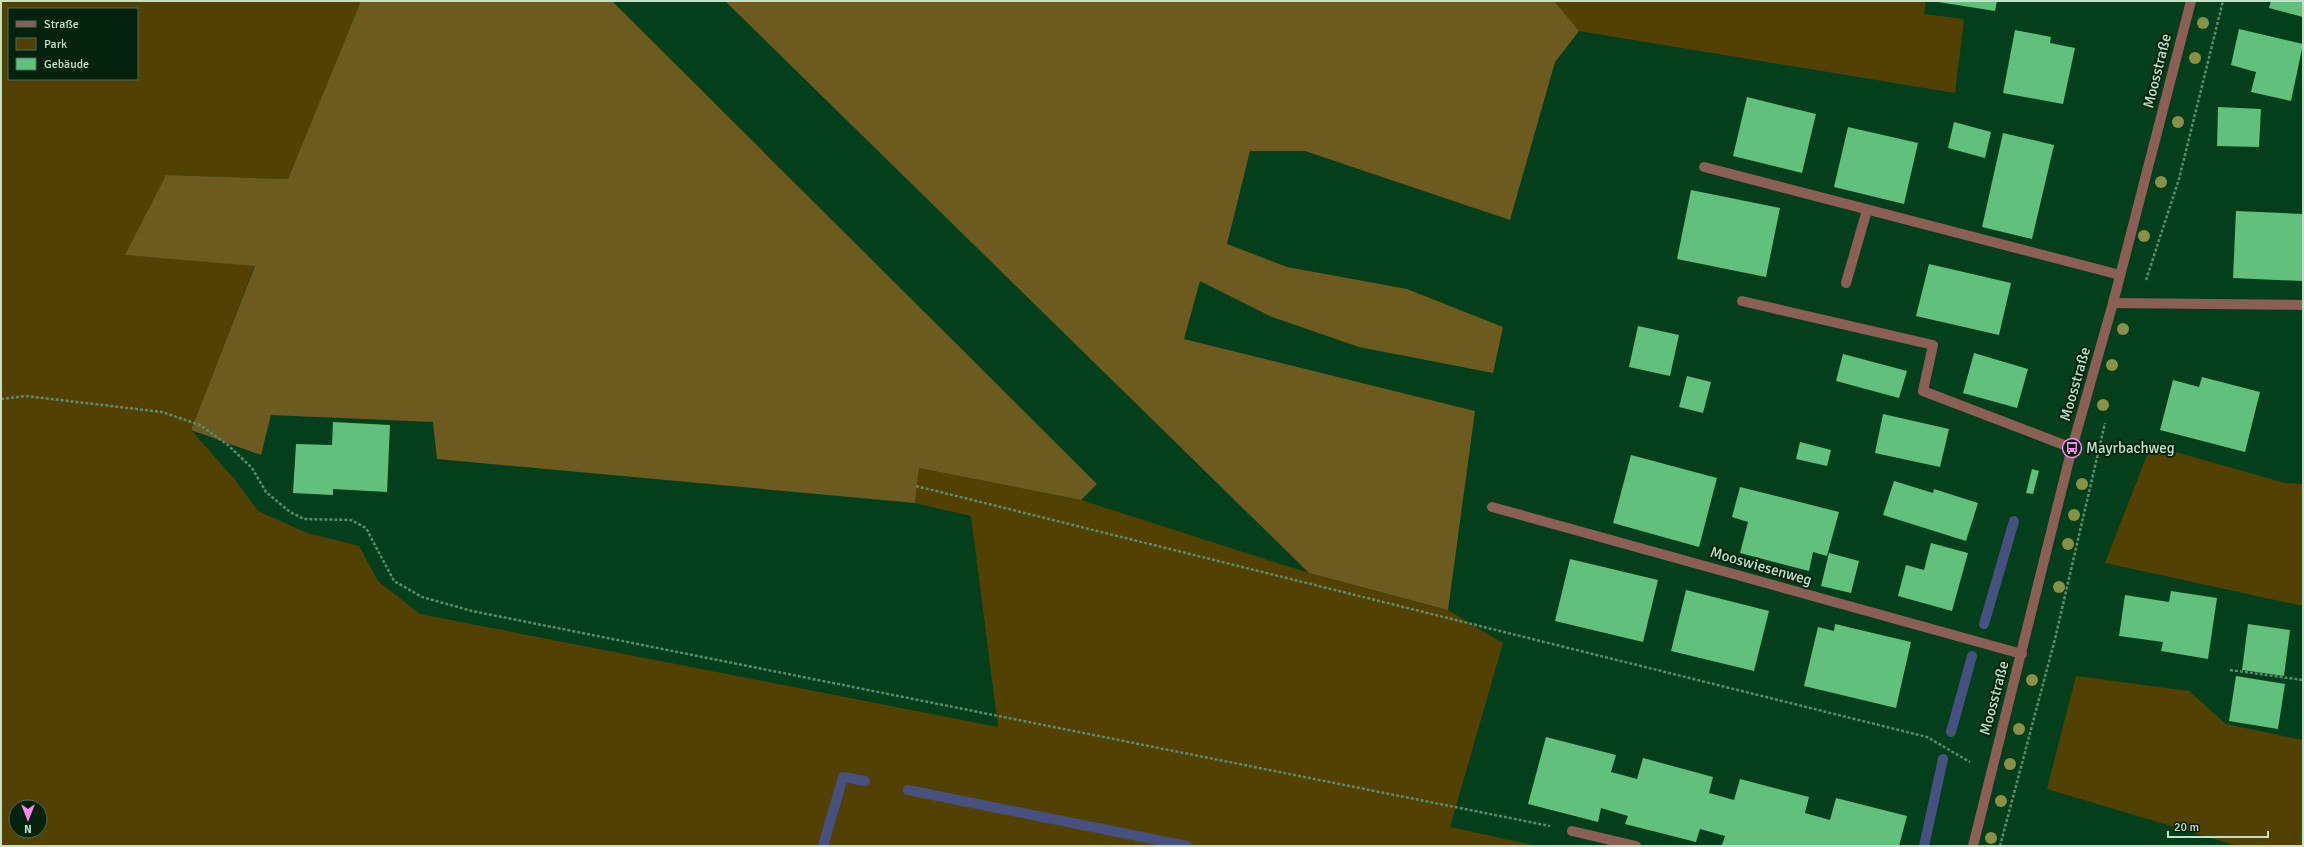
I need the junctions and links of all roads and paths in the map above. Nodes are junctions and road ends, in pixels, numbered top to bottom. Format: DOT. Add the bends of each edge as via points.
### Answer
graph roads {
  1 [pos="2191,1"];
  2 [pos="2223,1"];
  3 [pos="1704,167"];
  4 [pos="1867,210"];
  5 [pos="2120,275"];
  6 [pos="1846,283"];
  7 [pos="1742,301"];
  8 [pos="2113,303"];
  9 [pos="2138,304"];
  10 [pos="2303,305"];
  11 [pos="1,399"];
  12 [pos="2106,420"];
  13 [pos="2072,448"];
  14 [pos="916,486"];
  15 [pos="1492,507"];
  16 [pos="2022,654"];
  17 [pos="2230,670"];
  18 [pos="2303,680"];
  19 [pos="1990,774"];
  20 [pos="1572,831"];
  21 [pos="1636,846"];
  22 [pos="1973,846"];
  23 [pos="2000,846"];
  1 -- 5 [label="street, Moosstraße"];
  2 -- 9 [label="path" via="2179,178"];
  3 -- 4 [label="street"];
  4 -- 5 [label="street"];
  4 -- 6 [label="street"];
  5 -- 8 [label="street, Moosstraße"];
  7 -- 13 [label="street" via="1932,345 1923,391"];
  8 -- 9 [label="street"];
  8 -- 13 [label="street, Moosstraße"];
  9 -- 10 [label="street"];
  11 -- 20 [label="path" via="26,396 162,412 200,425 228,445 252,468 266,492 290,512 304,519 344,520 366,528 394,581 422,597 472,611"];
  12 -- 23 [label="path" via="2055,639"];
  13 -- 16 [label="street, Moosstraße"];
  14 -- 19 [label="path" via="1927,737"];
  15 -- 16 [label="street, Mooswiesenweg"];
  16 -- 19 [label="street, Moosstraße"];
  17 -- 18 [label="path"];
  19 -- 22 [label="street, Moosstraße"];
  20 -- 21 [label="street"];
}
